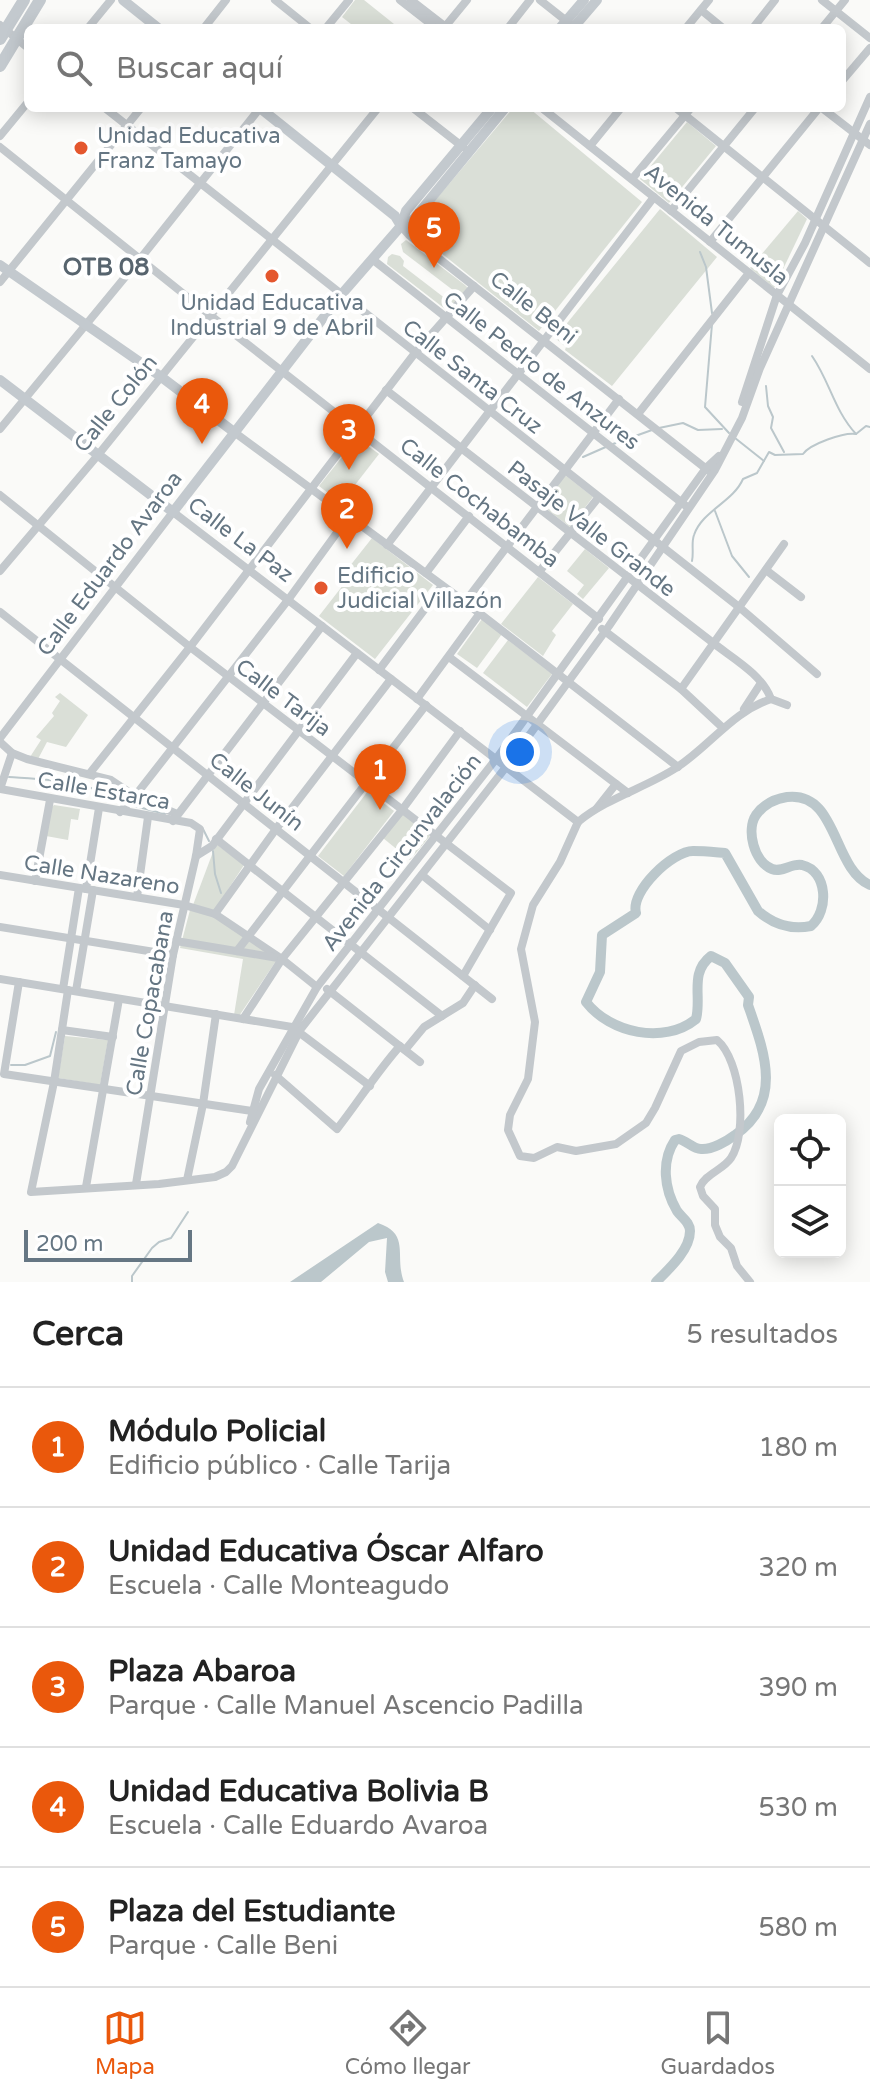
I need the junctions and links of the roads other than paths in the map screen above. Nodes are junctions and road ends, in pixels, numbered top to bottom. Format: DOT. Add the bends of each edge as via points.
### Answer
graph roads {
  1 [pos="24,0"];
  2 [pos="40,0"];
  3 [pos="111,0"];
  4 [pos="123,0"];
  5 [pos="226,0"];
  6 [pos="275,0"];
  7 [pos="349,0"];
  8 [pos="404,0"];
  9 [pos="467,0"];
  10 [pos="530,0"];
  11 [pos="540,0"];
  12 [pos="584,0"];
  13 [pos="597,0"];
  14 [pos="709,0"];
  15 [pos="775,0"];
  16 [pos="822,0"];
  17 [pos="845,0"];
  18 [pos="701,10"];
  19 [pos="836,11"];
  20 [pos="26,24"];
  21 [pos="91,24"];
  22 [pos="153,24"];
  23 [pos="207,24"];
  24 [pos="305,24"];
  25 [pos="329,24"];
  26 [pos="437,24"];
  27 [pos="446,24"];
  28 [pos="511,24"];
  29 [pos="568,24"];
  30 [pos="571,24"];
  31 [pos="572,24"];
  32 [pos="689,24"];
  33 [pos="718,24"];
  34 [pos="756,24"];
  35 [pos="825,24"];
  36 [pos="24,27"];
  37 [pos="2,31"];
  38 [pos="870,38"];
  39 [pos="17,39"];
  40 [pos="24,45"];
  41 [pos="870,48"];
  42 [pos="0,66"];
  43 [pos="846,76"];
  44 [pos="870,97"];
  45 [pos="24,107"];
  46 [pos="110,112"];
  47 [pos="138,112"];
  48 [pos="257,112"];
  49 [pos="265,112"];
  50 [pos="375,112"];
  51 [pos="418,112"];
  52 [pos="489,112"];
  53 [pos="501,112"];
  54 [pos="548,112"];
  55 [pos="556,112"];
  56 [pos="618,112"];
  57 [pos="688,112"];
  58 [pos="752,112"];
  59 [pos="818,112"];
  60 [pos="827,112"];
  61 [pos="553,116"];
  62 [pos="870,124"];
  63 [pos="127,125"];
  64 [pos="854,131"];
  65 [pos="0,136"];
  66 [pos="867,142"];
  67 [pos="590,146"];
  68 [pos="724,146"];
  69 [pos="0,147"];
  70 [pos="465,148"];
  71 [pos="332,165"];
  72 [pos="763,177"];
  73 [pos="632,179"];
  74 [pos="199,183"];
  75 [pos="654,197"];
  76 [pos="65,200"];
  77 [pos="671,211"];
  78 [pos="815,218"];
  79 [pos="401,226"];
  80 [pos="825,226"];
  81 [pos="271,240"];
  82 [pos="710,242"];
  83 [pos="140,259"];
  84 [pos="372,259"];
  85 [pos="870,263"];
  86 [pos="4,268"];
  87 [pos="749,273"];
  88 [pos="0,282"];
  89 [pos="474,286"];
  90 [pos="341,295"];
  91 [pos="777,295"];
  92 [pos="790,305"];
  93 [pos="210,315"];
  94 [pos="446,318"];
  95 [pos="86,324"];
  96 [pos="545,340"];
  97 [pos="415,353"];
  98 [pos="870,369"];
  99 [pos="282,370"];
  100 [pos="518,374"];
  101 [pos="160,376"];
  102 [pos="0,380"];
  103 [pos="386,390"];
  104 [pos="24,398"];
  105 [pos="619,399"];
  106 [pos="488,411"];
  107 [pos="638,414"];
  108 [pos="357,428"];
  109 [pos="0,429"];
  110 [pos="234,432"];
  111 [pos="592,432"];
  112 [pos="733,432"];
  113 [pos="460,448"];
  114 [pos="98,455"];
  115 [pos="564,471"];
  116 [pos="710,471"];
  117 [pos="431,486"];
  118 [pos="312,488"];
  119 [pos="0,495"];
  120 [pos="598,498"];
  121 [pos="685,506"];
  122 [pos="536,507"];
  123 [pos="173,512"];
  124 [pos="349,516"];
  125 [pos="469,516"];
  126 [pos="39,526"];
  127 [pos="570,533"];
  128 [pos="654,542"];
  129 [pos="784,544"];
  130 [pos="387,545"];
  131 [pos="506,546"];
  132 [pos="662,549"];
  133 [pos="248,570"];
  134 [pos="766,570"];
  135 [pos="0,571"];
  136 [pos="539,572"];
  137 [pos="426,573"];
  138 [pos="628,578"];
  139 [pos="442,586"];
  140 [pos="638,586"];
  141 [pos="114,587"];
  142 [pos="801,597"];
  143 [pos="288,600"];
  144 [pos="465,602"];
  145 [pos="739,607"];
  146 [pos="0,612"];
  147 [pos="480,613"];
  148 [pos="597,621"];
  149 [pos="322,626"];
  150 [pos="605,631"];
  151 [pos="712,642"];
  152 [pos="190,647"];
  153 [pos="357,653"];
  154 [pos="449,657"];
  155 [pos="60,660"];
  156 [pos="379,670"];
  157 [pos="558,674"];
  158 [pos="817,674"];
  159 [pos="227,676"];
  160 [pos="391,679"];
  161 [pos="568,682"];
  162 [pos="761,683"];
  163 [pos="681,689"];
  164 [pos="417,699"];
  165 [pos="771,699"];
  166 [pos="263,704"];
  167 [pos="426,705"];
  168 [pos="787,705"];
  169 [pos="739,715"];
  170 [pos="528,717"];
  171 [pos="135,718"];
  172 [pos="537,724"];
  173 [pos="723,728"];
  174 [pos="298,731"];
  175 [pos="460,731"];
  176 [pos="0,740"];
  177 [pos="172,747"];
  178 [pos="12,753"];
  179 [pos="332,756"];
  180 [pos="496,759"];
  181 [pos="506,767"];
  182 [pos="678,767"];
  183 [pos="90,773"];
  184 [pos="208,775"];
  185 [pos="367,783"];
  186 [pos="616,784"];
  187 [pos="0,789"];
  188 [pos="628,793"];
  189 [pos="135,796"];
  190 [pos="50,800"];
  191 [pos="243,803"];
  192 [pos="99,808"];
  193 [pos="402,810"];
  194 [pos="120,812"];
  195 [pos="594,812"];
  196 [pos="148,817"];
  197 [pos="175,817"];
  198 [pos="578,822"];
  199 [pos="200,829"];
  200 [pos="276,829"];
  201 [pos="436,836"];
  202 [pos="216,839"];
  203 [pos="446,844"];
  204 [pos="196,856"];
  205 [pos="311,856"];
  206 [pos="249,865"];
  207 [pos="0,875"];
  208 [pos="422,875"];
  209 [pos="35,881"];
  210 [pos="344,883"];
  211 [pos="86,889"];
  212 [pos="283,892"];
  213 [pos="137,897"];
  214 [pos="184,905"];
  215 [pos="378,909"];
  216 [pos="215,914"];
  217 [pos="317,918"];
  218 [pos="389,918"];
  219 [pos="0,927"];
  220 [pos="490,930"];
  221 [pos="249,937"];
  222 [pos="71,939"];
  223 [pos="176,941"];
  224 [pos="84,942"];
  225 [pos="351,945"];
  226 [pos="237,951"];
  227 [pos="362,953"];
  228 [pos="173,955"];
  229 [pos="282,959"];
  230 [pos="463,976"];
  231 [pos="0,979"];
  232 [pos="19,982"];
  233 [pos="475,985"];
  234 [pos="319,986"];
  235 [pos="69,990"];
  236 [pos="331,992"];
  237 [pos="119,999"];
  238 [pos="492,999"];
  239 [pos="165,1007"];
  240 [pos="216,1014"];
  241 [pos="442,1016"];
  242 [pos="243,1019"];
  243 [pos="296,1029"];
  244 [pos="62,1030"];
  245 [pos="113,1037"];
  246 [pos="402,1048"];
  247 [pos="420,1062"];
  248 [pos="275,1075"];
  249 [pos="54,1082"];
  250 [pos="370,1086"];
  251 [pos="104,1089"];
  252 [pos="150,1095"];
  253 [pos="203,1104"];
  254 [pos="252,1111"];
  255 [pos="248,1134"];
  256 [pos="187,1180"];
  257 [pos="136,1184"];
  258 [pos="86,1187"];
  259 [pos="750,1282"];
  1 -- 37 [label="highway"];
  2 -- 20 [label="highway"];
  3 -- 21 [label="street"];
  4 -- 22 [label="main road"];
  5 -- 23 [label="street"];
  6 -- 24 [label="street"];
  7 -- 25 [label="street"];
  8 -- 26 [label="street"];
  9 -- 27 [label="street"];
  10 -- 28 [label="street"];
  11 -- 29 [label="street"];
  12 -- 30 [label="main road"];
  13 -- 31 [label="main road"];
  14 -- 18 [label="street"];
  15 -- 34 [label="street"];
  16 -- 19 [label="street"];
  17 -- 19 [label="street"];
  18 -- 32 [label="street"];
  18 -- 33 [label="street"];
  19 -- 35 [label="street"];
  19 -- 38 [label="street"];
  36 -- 39 [label="highway"];
  37 -- 39 [label="street"];
  39 -- 40 [label="street"];
  39 -- 42 [label="highway"];
  41 -- 43 [label="street"];
  44 -- 64 [label="street, Avenida Circunvalación"];
  45 -- 65 [label="street"];
  46 -- 63 [label="street, Calle Santa Cruz"];
  47 -- 63 [label="street"];
  48 -- 74 [label="street"];
  49 -- 71 [label="main road, Calle Beni"];
  50 -- 71 [label="street, Calle Colón"];
  51 -- 70 [label="street"];
  52 -- 70 [label="main road, Calle Eduardo Avaroa"];
  53 -- 70 [label="main road, Calle Eduardo Avaroa"];
  54 -- 61 [label="street, Avenida Tumusla"];
  55 -- 61 [label="street"];
  56 -- 67 [label="street"];
  57 -- 68 [label="street"];
  57 -- 73 [label="street"];
  58 -- 68 [label="street"];
  59 -- 72 [label="street"];
  60 -- 64 [label="street"];
  61 -- 67 [label="street, Avenida Tumusla"];
  62 -- 66 [label="street, Avenida Circunvalación"];
  63 -- 74 [label="street, Calle Santa Cruz"];
  63 -- 76 [label="street"];
  64 -- 66 [label="street"];
  64 -- 78 [label="street, Avenida Circunvalación"];
  66 -- 80 [label="street, Avenida Circunvalación"];
  67 -- 73 [label="street, Avenida Tumusla"];
  68 -- 72 [label="street"];
  68 -- 77 [label="street"];
  69 -- 76 [label="street, Calle Cochabamba"];
  70 -- 79 [label="main road, Calle Eduardo Avaroa" via="413,220"];
  71 -- 79 [label="main road, Calle Beni"];
  71 -- 81 [label="street, Calle Colón"];
  72 -- 78 [label="street"];
  72 -- 82 [label="street"];
  73 -- 75 [label="street, Avenida Tumusla"];
  74 -- 81 [label="street, Calle Santa Cruz"];
  74 -- 83 [label="street"];
  75 -- 77 [label="street, Avenida Tumusla"];
  75 -- 96 [label="street"];
  76 -- 83 [label="street, Calle Cochabamba"];
  76 -- 86 [label="street"];
  77 -- 82 [label="street, Avenida Tumusla"];
  78 -- 80 [label="street"];
  78 -- 91 [label="street, Avenida Circunvalación"];
  79 -- 84 [label="main road, Calle Eduardo Avaroa"];
  79 -- 89 [label="street, Calle Beni"];
  80 -- 85 [label="street"];
  80 -- 92 [label="street, Avenida Circunvalación"];
  81 -- 90 [label="street, Calle Santa Cruz"];
  81 -- 93 [label="street, Calle Colón"];
  82 -- 87 [label="street, Avenida Tumusla"];
  83 -- 93 [label="street, Calle Cochabamba"];
  83 -- 95 [label="street"];
  84 -- 90 [label="main road, Calle Eduardo Avaroa"];
  84 -- 94 [label="street, Calle Pedro de Anzures"];
  86 -- 88 [label="street"];
  86 -- 95 [label="main road"];
  87 -- 91 [label="street, Avenida Tumusla"];
  87 -- 107 [label="street"];
  89 -- 94 [label="street"];
  89 -- 96 [label="street, Calle Beni"];
  90 -- 97 [label="street, Calle Santa Cruz"];
  90 -- 99 [label="main road, Calle Eduardo Avaroa"];
  91 -- 92 [label="street, Avenida Tumusla"];
  91 -- 112 [label="street, Avenida Circunvalación"];
  92 -- 98 [label="street, Avenida Tumusla"];
  92 -- 112 [label="street, Avenida Circunvalación"];
  93 -- 99 [label="street, Calle Cochabamba"];
  93 -- 101 [label="street, Calle Colón"];
  94 -- 97 [label="street"];
  94 -- 100 [label="street, Calle Pedro de Anzures"];
  95 -- 101 [label="main road"];
  95 -- 104 [label="street"];
  96 -- 100 [label="street"];
  96 -- 105 [label="street, Calle Beni"];
  97 -- 103 [label="street"];
  97 -- 106 [label="street, Calle Santa Cruz"];
  99 -- 108 [label="street, Calle Cochabamba"];
  99 -- 110 [label="main road, Calle Eduardo Avaroa"];
  100 -- 106 [label="street"];
  100 -- 111 [label="street, Calle Pedro de Anzures"];
  101 -- 110 [label="main road"];
  101 -- 114 [label="street, Calle Colón"];
  102 -- 104 [label="main road, Calle La Paz"];
  103 -- 108 [label="street"];
  103 -- 113 [label="street, Pasaje Valle Grande"];
  104 -- 109 [label="street"];
  104 -- 114 [label="main road, Calle La Paz"];
  105 -- 107 [label="street, Calle Beni"];
  105 -- 111 [label="street"];
  106 -- 113 [label="street"];
  106 -- 115 [label="street, Calle Santa Cruz"];
  107 -- 116 [label="street, Calle Beni"];
  108 -- 117 [label="street, Calle Cochabamba"];
  108 -- 118 [label="street"];
  110 -- 118 [label="street"];
  110 -- 123 [label="main road, Calle Eduardo Avaroa"];
  111 -- 115 [label="street"];
  111 -- 121 [label="street, Calle Pedro de Anzures"];
  112 -- 116 [label="street, Avenida Circunvalación"];
  113 -- 117 [label="street"];
  113 -- 122 [label="street, Pasaje Valle Grande"];
  114 -- 123 [label="main road, Calle La Paz"];
  114 -- 126 [label="street, Calle Colón"];
  115 -- 120 [label="street, Calle Santa Cruz"];
  115 -- 122 [label="street"];
  116 -- 121 [label="street, Avenida Circunvalación"];
  117 -- 125 [label="street, Calle Cochabamba"];
  117 -- 130 [label="street"];
  118 -- 124 [label="street"];
  118 -- 133 [label="street"];
  119 -- 126 [label="street, Calle Tarija"];
  120 -- 127 [label="street"];
  120 -- 128 [label="street, Calle Santa Cruz"];
  121 -- 128 [label="street, Avenida Circunvalación"];
  121 -- 132 [label="street, Avenida Circunvalación"];
  122 -- 127 [label="street, Pasaje Valle Grande"];
  122 -- 131 [label="street"];
  123 -- 133 [label="street, Calle La Paz"];
  123 -- 141 [label="street, Calle Eduardo Avaroa"];
  124 -- 130 [label="street"];
  124 -- 143 [label="street"];
  125 -- 131 [label="street, Calle Cochabamba"];
  125 -- 137 [label="street"];
  126 -- 135 [label="street, Calle Colón"];
  126 -- 141 [label="street, Calle Tarija"];
  127 -- 136 [label="street"];
  127 -- 138 [label="street, Pasaje Valle Grande"];
  128 -- 132 [label="street, Calle Santa Cruz"];
  128 -- 138 [label="street, Avenida Circunvalación"];
  129 -- 134 [label="street"];
  130 -- 137 [label="street"];
  131 -- 136 [label="street, Calle Cochabamba"];
  131 -- 144 [label="street"];
  132 -- 140 [label="street, Avenida Circunvalación"];
  132 -- 145 [label="street, Calle Santa Cruz"];
  133 -- 143 [label="street, Calle La Paz"];
  133 -- 152 [label="street"];
  134 -- 142 [label="street"];
  134 -- 145 [label="street"];
  136 -- 148 [label="street, Calle Cochabamba"];
  137 -- 139 [label="street"];
  138 -- 140 [label="street, Pasaje Valle Grande"];
  138 -- 148 [label="street, Avenida Circunvalación"];
  139 -- 144 [label="street"];
  139 -- 156 [label="street"];
  140 -- 150 [label="street, Avenida Circunvalación"];
  140 -- 151 [label="street, Pasaje Valle Grande"];
  141 -- 152 [label="street, Calle Tarija"];
  141 -- 155 [label="street, Calle Eduardo Avaroa"];
  143 -- 149 [label="street, Calle La Paz"];
  143 -- 159 [label="street"];
  144 -- 147 [label="street"];
  145 -- 151 [label="street"];
  145 -- 158 [label="street, Calle Santa Cruz"];
  146 -- 155 [label="street, Calle Junín"];
  147 -- 154 [label="street"];
  147 -- 157 [label="street"];
  148 -- 150 [label="street, Calle Cochabamba"];
  148 -- 157 [label="street, Avenida Circunvalación"];
  149 -- 153 [label="street, Calle La Paz"];
  149 -- 166 [label="street"];
  150 -- 161 [label="street, Avenida Circunvalación"];
  150 -- 163 [label="street, Calle Cochabamba"];
  151 -- 162 [label="street, Pasaje Valle Grande"];
  151 -- 163 [label="street"];
  152 -- 159 [label="street, Calle Tarija"];
  152 -- 171 [label="street"];
  153 -- 156 [label="street, Calle La Paz"];
  153 -- 174 [label="street"];
  154 -- 164 [label="street"];
  154 -- 170 [label="street"];
  155 -- 171 [label="street, Calle Junín"];
  155 -- 176 [label="street, Calle Eduardo Avaroa"];
  156 -- 160 [label="street, Calle La Paz"];
  157 -- 161 [label="street"];
  157 -- 170 [label="street, Avenida Circunvalación"];
  159 -- 166 [label="street, Calle Tarija"];
  159 -- 177 [label="street"];
  160 -- 164 [label="street, Calle La Paz"];
  160 -- 179 [label="street"];
  161 -- 172 [label="street, Avenida Circunvalación"];
  161 -- 182 [label="street"];
  162 -- 165 [label="street, Pasaje Valle Grande"];
  162 -- 169 [label="street"];
  163 -- 173 [label="street, Calle Cochabamba"];
  164 -- 167 [label="street, Calle La Paz"];
  165 -- 168 [label="street"];
  165 -- 169 [label="street"];
  166 -- 174 [label="street, Calle Tarija"];
  166 -- 184 [label="street"];
  167 -- 175 [label="street, Calle La Paz"];
  167 -- 185 [label="street"];
  169 -- 173 [label="street"];
  170 -- 172 [label="street"];
  170 -- 180 [label="street, Avenida Circunvalación"];
  171 -- 177 [label="street, Calle Junín"];
  171 -- 183 [label="street"];
  172 -- 181 [label="street, Avenida Circunvalación"];
  172 -- 186 [label="street"];
  173 -- 182 [label="street"];
  174 -- 179 [label="street, Calle Tarija"];
  174 -- 191 [label="street"];
  175 -- 180 [label="street, Calle La Paz"];
  175 -- 193 [label="street"];
  176 -- 178 [label="street"];
  177 -- 184 [label="street, Calle Junín"];
  177 -- 189 [label="street"];
  178 -- 183 [label="street"];
  178 -- 187 [label="street"];
  179 -- 185 [label="street, Calle Tarija"];
  179 -- 200 [label="street"];
  180 -- 181 [label="street, Calle La Paz"];
  180 -- 201 [label="street, Avenida Circunvalación"];
  181 -- 198 [label="street"];
  181 -- 203 [label="street, Avenida Circunvalación"];
  182 -- 188 [label="street"];
  183 -- 189 [label="street"];
  184 -- 191 [label="street, Calle Junín"];
  184 -- 197 [label="street"];
  185 -- 193 [label="street, Calle Tarija"];
  185 -- 205 [label="street"];
  186 -- 188 [label="street"];
  186 -- 195 [label="street"];
  187 -- 190 [label="street, Calle Estarca"];
  188 -- 195 [label="street"];
  189 -- 194 [label="street"];
  189 -- 197 [label="street"];
  190 -- 192 [label="street, Calle Estarca"];
  190 -- 209 [label="street"];
  191 -- 200 [label="street, Calle Junín"];
  191 -- 202 [label="street"];
  192 -- 194 [label="street, Calle Estarca"];
  192 -- 211 [label="street"];
  193 -- 201 [label="street, Calle Tarija"];
  193 -- 210 [label="street"];
  194 -- 196 [label="street, Calle Estarca"];
  195 -- 198 [label="street"];
  196 -- 197 [label="street, Calle Estarca"];
  196 -- 213 [label="street"];
  197 -- 199 [label="street, Calle Estarca"];
  198 -- 259 [label="street" via="533,905 521,949 535,1022 528,1079 510,1115 511,1141 520,1156 534,1158 557,1147 576,1151 616,1144 646,1123 681,1051 717,1040 725,1046 742,1113 733,1155 700,1187 715,1209 720,1237"];
  199 -- 204 [label="street, Calle Copacabana"];
  200 -- 205 [label="street, Calle Junín"];
  200 -- 206 [label="street"];
  201 -- 203 [label="street, Calle Tarija"];
  201 -- 215 [label="street, Avenida Circunvalación"];
  202 -- 204 [label="street"];
  202 -- 206 [label="street"];
  203 -- 208 [label="street, Avenida Circunvalación"];
  203 -- 220 [label="street, Calle Tarija" via="511,893"];
  204 -- 214 [label="street, Calle Copacabana"];
  205 -- 210 [label="street, Calle Junín"];
  205 -- 212 [label="street"];
  206 -- 212 [label="street"];
  206 -- 216 [label="street"];
  207 -- 209 [label="street, Calle Nazareno"];
  208 -- 218 [label="street, Avenida Circunvalación"];
  208 -- 220 [label="street"];
  209 -- 211 [label="street, Calle Nazareno"];
  210 -- 215 [label="street, Calle Junín"];
  210 -- 217 [label="street"];
  211 -- 213 [label="street, Calle Nazareno"];
  211 -- 222 [label="street"];
  211 -- 224 [label="street"];
  212 -- 217 [label="street"];
  212 -- 221 [label="street"];
  213 -- 214 [label="street, Calle Nazareno"];
  214 -- 216 [label="street, Calle Nazareno"];
  214 -- 223 [label="street, Calle Copacabana"];
  215 -- 218 [label="street, Calle Junín"];
  215 -- 225 [label="street, Avenida Circunvalación"];
  216 -- 221 [label="street, Calle Nazareno"];
  217 -- 225 [label="street"];
  217 -- 229 [label="street"];
  218 -- 227 [label="street, Avenida Circunvalación"];
  218 -- 230 [label="street, Calle Junín"];
  219 -- 222 [label="street"];
  220 -- 230 [label="street, Calle Tarija"];
  221 -- 226 [label="street"];
  221 -- 229 [label="street, Calle Nazareno"];
  222 -- 224 [label="street"];
  222 -- 235 [label="street"];
  223 -- 226 [label="street"];
  223 -- 228 [label="street, Calle Copacabana"];
  224 -- 228 [label="street"];
  224 -- 235 [label="street"];
  225 -- 227 [label="street"];
  225 -- 234 [label="street, Avenida Circunvalación"];
  226 -- 229 [label="street"];
  227 -- 236 [label="street, Avenida Circunvalación"];
  227 -- 241 [label="street"];
  228 -- 239 [label="street, Calle Copacabana"];
  229 -- 234 [label="street, Calle Nazareno"];
  229 -- 242 [label="street"];
  230 -- 233 [label="street, Calle Junín"];
  231 -- 232 [label="street"];
  232 -- 235 [label="street"];
  232 -- 249 [label="street" via="4,1074"];
  233 -- 238 [label="street, Calle Junín"];
  233 -- 241 [label="street" via="463,1003"];
  234 -- 236 [label="street, Calle Nazareno"];
  234 -- 243 [label="street, Avenida Circunvalación"];
  235 -- 237 [label="street"];
  235 -- 244 [label="street"];
  236 -- 243 [label="street, Avenida Circunvalación"];
  236 -- 246 [label="street, Calle Nazareno"];
  237 -- 239 [label="street"];
  237 -- 245 [label="street"];
  239 -- 240 [label="street"];
  239 -- 252 [label="street, Calle Copacabana"];
  240 -- 242 [label="street"];
  240 -- 253 [label="street"];
  241 -- 246 [label="street"];
  242 -- 243 [label="street"];
  243 -- 248 [label="street, Avenida Circunvalación"];
  243 -- 250 [label="street"];
  243 -- 254 [label="street, Avenida Circunvalación" via="259,1089"];
  244 -- 245 [label="street"];
  244 -- 249 [label="street"];
  245 -- 251 [label="street"];
  246 -- 247 [label="street, Calle Nazareno"];
  246 -- 250 [label="street" via="375,1073"];
  248 -- 250 [label="street" via="337,1129"];
  248 -- 255 [label="street, Avenida Circunvalación"];
  249 -- 251 [label="street"];
  249 -- 258 [label="street, Avenida Circunvalación" via="31,1192"];
  251 -- 252 [label="street"];
  251 -- 258 [label="street"];
  252 -- 253 [label="street"];
  252 -- 257 [label="street, Calle Copacabana"];
  253 -- 254 [label="street"];
  253 -- 256 [label="street"];
  254 -- 255 [label="street, Avenida Circunvalación"];
  255 -- 256 [label="street, Avenida Circunvalación" via="226,1172"];
  256 -- 257 [label="street, Avenida Circunvalación"];
  257 -- 258 [label="street, Avenida Circunvalación"];
}
